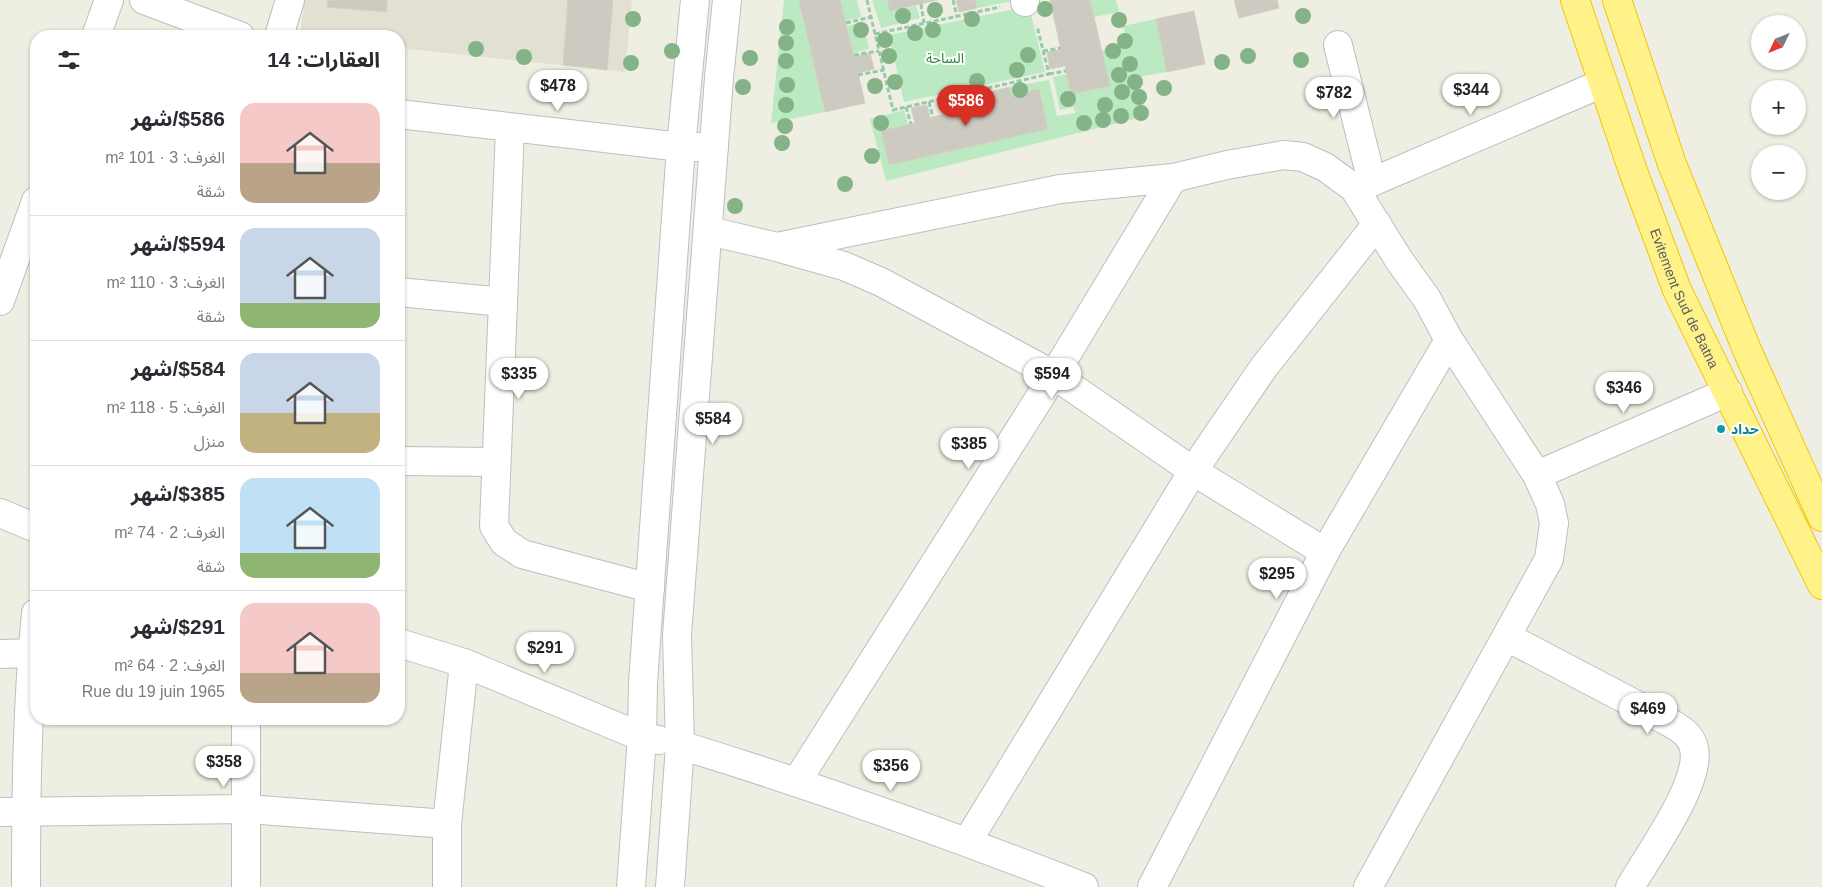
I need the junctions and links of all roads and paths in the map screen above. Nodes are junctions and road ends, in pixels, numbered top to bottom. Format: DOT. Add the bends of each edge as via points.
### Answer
graph roads {
  1 [pos="109,0"];
  2 [pos="144,0"];
  3 [pos="290,0"];
  4 [pos="695,0"];
  5 [pos="727,0"];
  6 [pos="867,0"];
  7 [pos="953,0"];
  8 [pos="1576,0"];
  9 [pos="1617,0"];
  10 [pos="1025,1"];
  11 [pos="920,4"];
  12 [pos="956,17"];
  13 [pos="872,18"];
  14 [pos="846,23"];
  15 [pos="924,24"];
  16 [pos="98,30"];
  17 [pos="224,30"];
  18 [pos="280,30"];
  19 [pos="876,34"];
  20 [pos="1338,45"];
  21 [pos="1060,48"];
  22 [pos="879,50"];
  23 [pos="1043,51"];
  24 [pos="854,55"];
  25 [pos="884,70"];
  26 [pos="1066,71"];
  27 [pos="1049,74"];
  28 [pos="858,75"];
  29 [pos="1603,82"];
  30 [pos="986,88"];
  31 [pos="930,102"];
  32 [pos="988,104"];
  33 [pos="906,107"];
  34 [pos="405,115"];
  35 [pos="933,117"];
  36 [pos="911,124"];
  37 [pos="510,128"];
  38 [pos="681,147"];
  39 [pos="714,147"];
  40 [pos="1173,178"];
  41 [pos="1363,185"];
  42 [pos="30,218"];
  43 [pos="1377,224"];
  44 [pos="708,231"];
  45 [pos="777,247"];
  46 [pos="405,293"];
  47 [pos="0,301"];
  48 [pos="503,302"];
  49 [pos="1449,340"];
  50 [pos="1054,375"];
  51 [pos="1728,392"];
  52 [pos="405,461"];
  53 [pos="495,462"];
  54 [pos="1193,471"];
  55 [pos="1537,475"];
  56 [pos="0,513"];
  57 [pos="1822,517"];
  58 [pos="30,526"];
  59 [pos="1326,552"];
  60 [pos="1822,585"];
  61 [pos="650,588"];
  62 [pos="1507,637"];
  63 [pos="405,646"];
  64 [pos="0,654"];
  65 [pos="30,654"];
  66 [pos="464,663"];
  67 [pos="30,684"];
  68 [pos="246,725"];
  69 [pos="642,737"];
  70 [pos="680,744"];
  71 [pos="797,780"];
  72 [pos="247,809"];
  73 [pos="13,812"];
  74 [pos="447,824"];
  75 [pos="967,842"];
  76 [pos="26,887"];
  77 [pos="246,887"];
  78 [pos="446,887"];
  79 [pos="631,887"];
  80 [pos="670,887"];
  81 [pos="1084,887"];
  82 [pos="1152,887"];
  83 [pos="1368,887"];
  84 [pos="1630,887"];
  1 -- 16 [label="street"];
  2 -- 17 [label="street"];
  3 -- 18 [label="street"];
  4 -- 38 [label="street"];
  5 -- 39 [label="street"];
  6 -- 13 [label="path"];
  7 -- 12 [label="path"];
  8 -- 29 [label="highway, Evitement Sud de Batna"];
  9 -- 57 [label="highway" via="1672,164 1747,350"];
  10 -- 12 [label="path"];
  10 -- 23 [label="path" via="1032,0"];
  11 -- 15 [label="path"];
  12 -- 15 [label="path"];
  13 -- 14 [label="path"];
  13 -- 19 [label="path"];
  15 -- 19 [label="path"];
  19 -- 22 [label="path"];
  20 -- 41 [label="street"];
  21 -- 23 [label="path"];
  22 -- 24 [label="path"];
  22 -- 25 [label="path"];
  23 -- 27 [label="path"];
  25 -- 28 [label="path"];
  25 -- 33 [label="path" via="893,110"];
  26 -- 27 [label="path"];
  27 -- 30 [label="path"];
  29 -- 41 [label="street"];
  29 -- 51 [label="highway, Evitement Sud de Batna" via="1677,290"];
  30 -- 31 [label="path"];
  30 -- 32 [label="path"];
  31 -- 33 [label="path"];
  31 -- 35 [label="path"];
  33 -- 36 [label="path"];
  34 -- 37 [label="street"];
  37 -- 38 [label="street"];
  37 -- 48 [label="street"];
  38 -- 39 [label="street"];
  38 -- 61 [label="street"];
  39 -- 44 [label="street"];
  40 -- 41 [label="street" via="1284,155 1303,157"];
  40 -- 45 [label="street" via="1060,189"];
  40 -- 50 [label="street"];
  41 -- 43 [label="street"];
  42 -- 47 [label="street"];
  43 -- 49 [label="street" via="1427,299"];
  43 -- 54 [label="street" via="1264,368"];
  44 -- 45 [label="street"];
  44 -- 70 [label="street" via="677,635"];
  45 -- 50 [label="street" via="844,266 881,282"];
  46 -- 48 [label="street"];
  48 -- 53 [label="street"];
  49 -- 55 [label="street"];
  49 -- 59 [label="street"];
  50 -- 54 [label="street"];
  50 -- 71 [label="street"];
  51 -- 55 [label="street"];
  51 -- 60 [label="highway, Evitement Sud de Batna"];
  52 -- 53 [label="street"];
  53 -- 61 [label="street" via="494,526 504,542 535,559"];
  54 -- 59 [label="street"];
  54 -- 75 [label="street"];
  55 -- 62 [label="street" via="1550,504 1554,523 1549,559"];
  56 -- 58 [label="street"];
  59 -- 82 [label="street"];
  61 -- 69 [label="street"];
  62 -- 83 [label="street"];
  62 -- 84 [label="street" via="1667,721 1685,732 1694,747 1695,764 1688,787"];
  63 -- 66 [label="street"];
  64 -- 65 [label="street"];
  66 -- 69 [label="street"];
  66 -- 74 [label="street"];
  67 -- 73 [label="street"];
  68 -- 72 [label="street"];
  69 -- 70 [label="street"];
  69 -- 79 [label="street"];
  70 -- 71 [label="street"];
  70 -- 80 [label="street"];
  71 -- 75 [label="street"];
  72 -- 73 [label="street"];
  72 -- 74 [label="street"];
  72 -- 77 [label="street"];
  73 -- 76 [label="street"];
  74 -- 78 [label="street"];
  75 -- 81 [label="street"];
}
